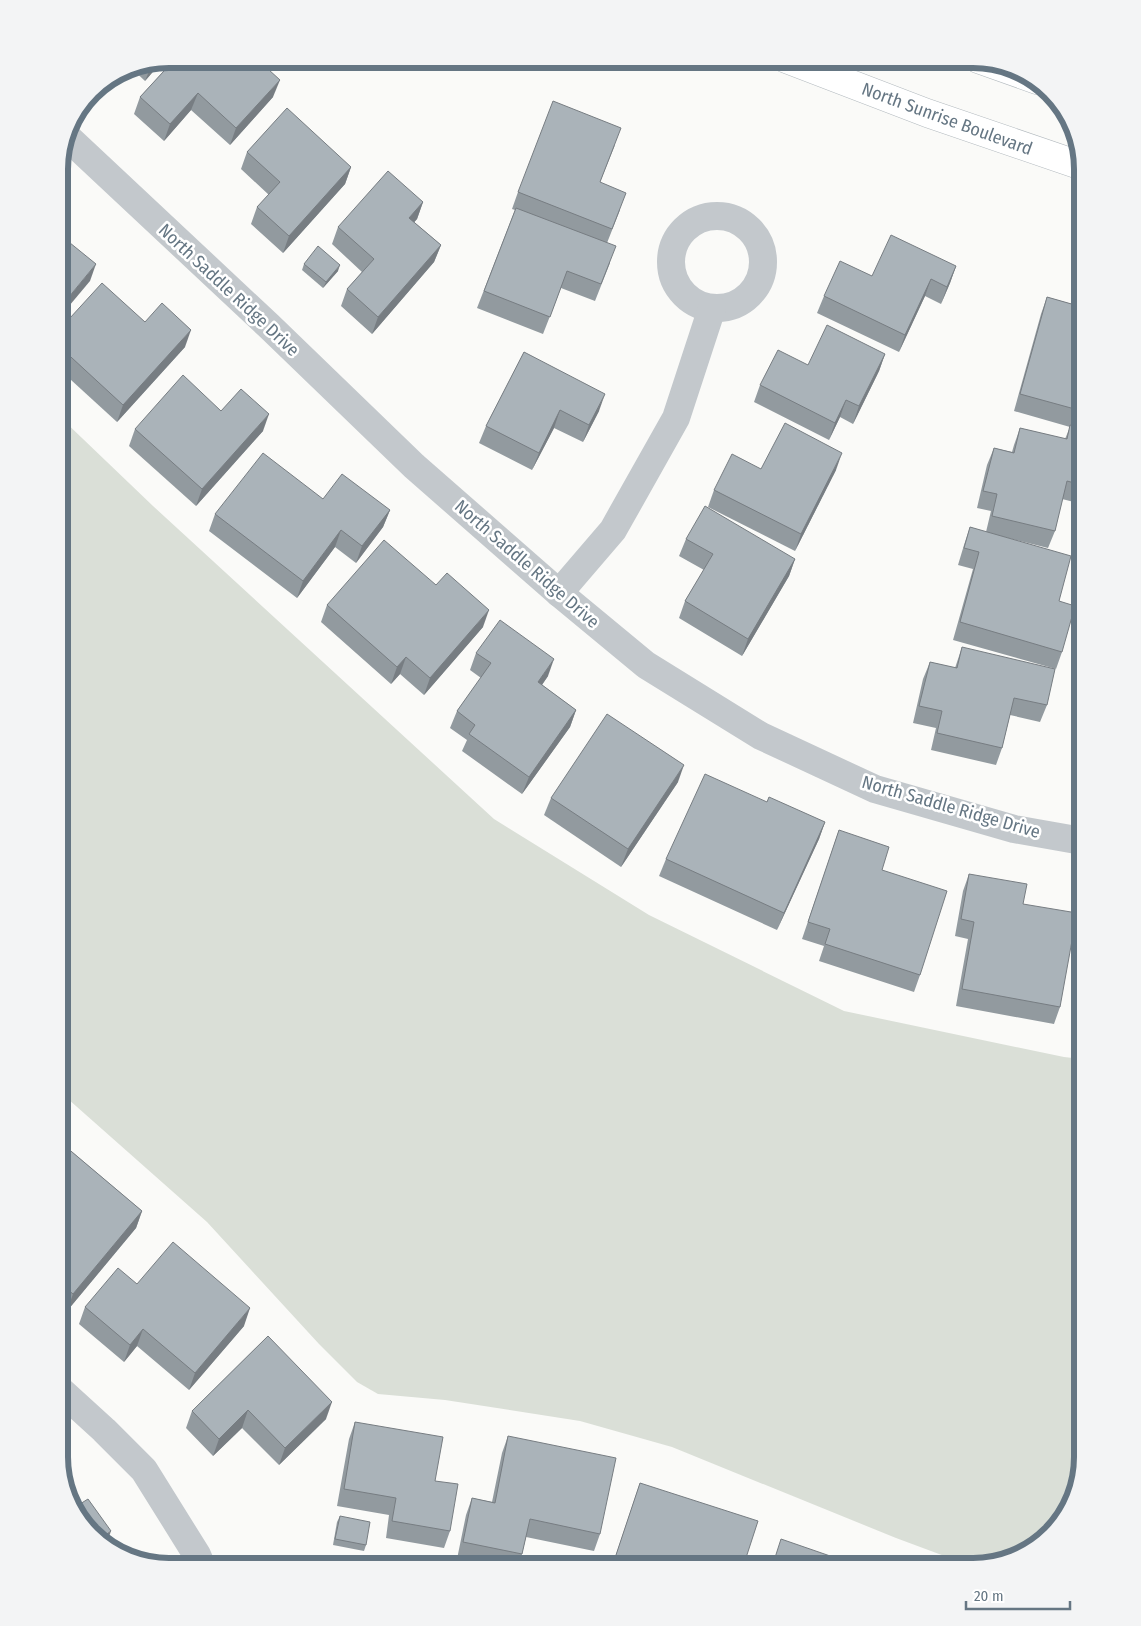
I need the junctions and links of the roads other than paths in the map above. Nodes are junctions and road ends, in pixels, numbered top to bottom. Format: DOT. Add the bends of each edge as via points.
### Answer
graph roads {
  1 [pos="810,68"];
  2 [pos="71,141"];
  3 [pos="1074,163"];
  4 [pos="712,308"];
  5 [pos="559,593"];
  6 [pos="1074,840"];
  7 [pos="68,1397"];
  8 [pos="198,1558"];
  1 -- 3 [label="street, North Sunrise Boulevard" via="927,113"];
  2 -- 5 [label="street, North Saddle Ridge Drive" via="414,466"];
  4 -- 5 [label="street" via="676,418 613,530"];
  5 -- 6 [label="street, North Saddle Ridge Drive" via="646,665 761,736 875,789 1014,829"];
  7 -- 8 [label="street" via="144,1470"];
}
